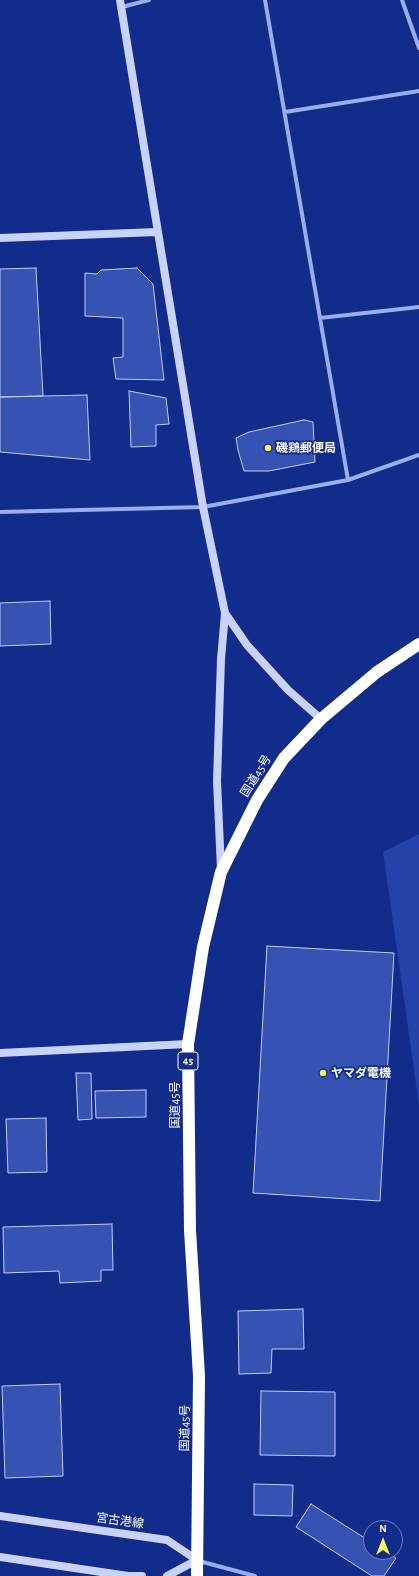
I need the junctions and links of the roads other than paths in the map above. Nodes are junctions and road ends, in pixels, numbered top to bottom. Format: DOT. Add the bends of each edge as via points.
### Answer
graph roads {
  1 [pos="149,0"];
  2 [pos="265,0"];
  3 [pos="402,0"];
  4 [pos="121,4"];
  5 [pos="419,48"];
  6 [pos="419,91"];
  7 [pos="285,112"];
  8 [pos="157,232"];
  9 [pos="0,238"];
  10 [pos="419,306"];
  11 [pos="320,318"];
  12 [pos="419,455"];
  13 [pos="348,480"];
  14 [pos="203,507"];
  15 [pos="0,512"];
  16 [pos="225,613"];
  17 [pos="419,644"];
  18 [pos="321,719"];
  19 [pos="221,872"];
  20 [pos="188,1044"];
  21 [pos="0,1053"];
  22 [pos="0,1516"];
  23 [pos="0,1557"];
  24 [pos="197,1560"];
  25 [pos="142,1576"];
  26 [pos="167,1576"];
  27 [pos="197,1576"];
  28 [pos="255,1576"];
  1 -- 4 [label="street"];
  2 -- 7 [label="street"];
  3 -- 5 [label="street"];
  4 -- 8 [label="street"];
  6 -- 7 [label="street"];
  7 -- 11 [label="street"];
  8 -- 9 [label="street"];
  8 -- 14 [label="street"];
  10 -- 11 [label="street"];
  11 -- 13 [label="street"];
  12 -- 13 [label="street"];
  13 -- 14 [label="street"];
  14 -- 15 [label="street"];
  14 -- 16 [label="street"];
  16 -- 18 [label="street" via="247,645 288,690"];
  16 -- 19 [label="street" via="217,781"];
  17 -- 18 [label="highway, 国道45号 / 45" via="377,672"];
  18 -- 19 [label="highway, 国道45号 / 45" via="284,758 257,800"];
  19 -- 20 [label="highway, 国道45号 / 45" via="203,948"];
  20 -- 21 [label="street"];
  20 -- 24 [label="highway, 国道45号 / 45" via="190,1230 199,1376"];
  22 -- 24 [label="street, 宮古港線" via="167,1540"];
  23 -- 25 [label="street"];
  24 -- 26 [label="street"];
  24 -- 27 [label="highway, 国道45号 / 45"];
  24 -- 28 [label="street"];
}
